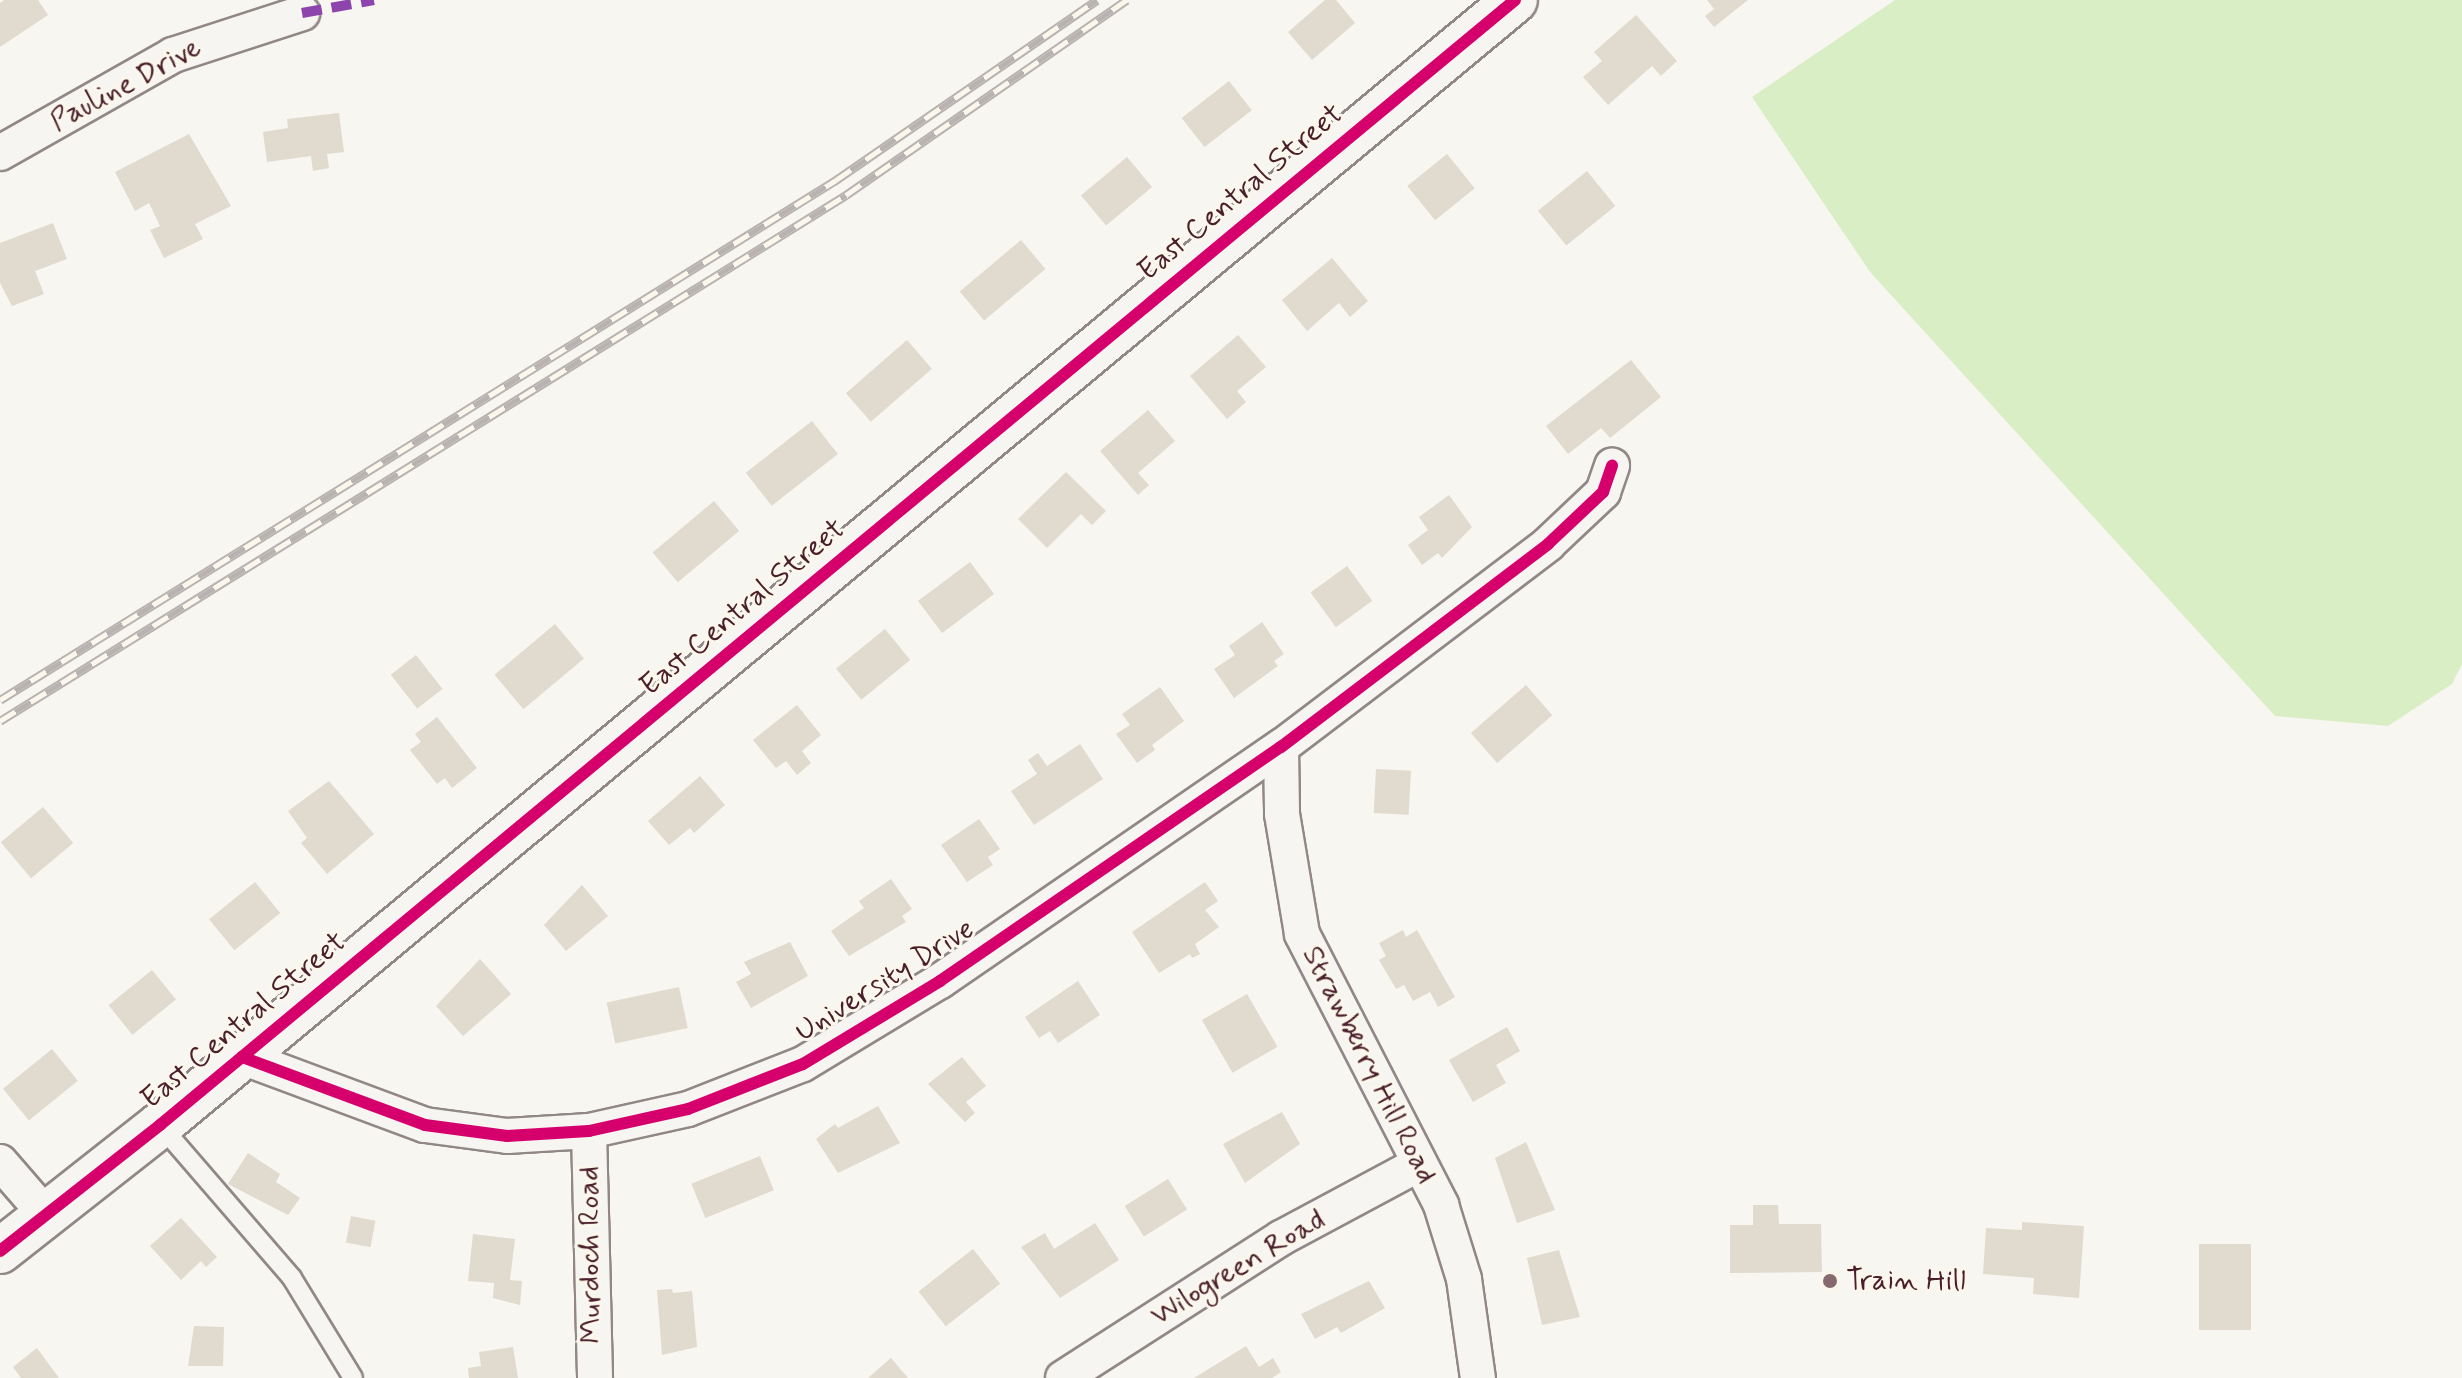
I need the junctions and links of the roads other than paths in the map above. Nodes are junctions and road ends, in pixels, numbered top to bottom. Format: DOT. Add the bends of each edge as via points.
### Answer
graph roads {
  1 [pos="1515,0"];
  2 [pos="302,13"];
  3 [pos="0,153"];
  4 [pos="1612,466"];
  5 [pos="1281,747"];
  6 [pos="242,1057"];
  7 [pos="160,1125"];
  8 [pos="589,1131"];
  9 [pos="0,1162"];
  10 [pos="1417,1165"];
  11 [pos="47,1216"];
  12 [pos="0,1251"];
  13 [pos="353,1378"];
  14 [pos="595,1378"];
  15 [pos="1063,1378"];
  16 [pos="1478,1378"];
  1 -- 6 [label="main road, East Central Street"];
  2 -- 3 [label="street, Pauline Drive" via="173,55"];
  4 -- 5 [label="street, University Drive" via="1603,492 1473,604"];
  5 -- 8 [label="street, University Drive" via="940,981 803,1064 688,1109"];
  5 -- 10 [label="street, Strawberry Hill Road" via="1282,814 1302,934"];
  6 -- 7 [label="main road, East Central Street"];
  6 -- 8 [label="street, University Drive" via="425,1125 507,1136"];
  7 -- 11 [label="main road, East Central Street"];
  7 -- 13 [label="lane" via="292,1278"];
  8 -- 14 [label="street, Murdoch Road"];
  9 -- 11 [label="street"];
  10 -- 15 [label="street, Wilogreen Road" via="1281,1238"];
  10 -- 16 [label="street, Strawberry Hill Road" via="1441,1205 1464,1279"];
  11 -- 12 [label="main road, East Central Street"];
}
